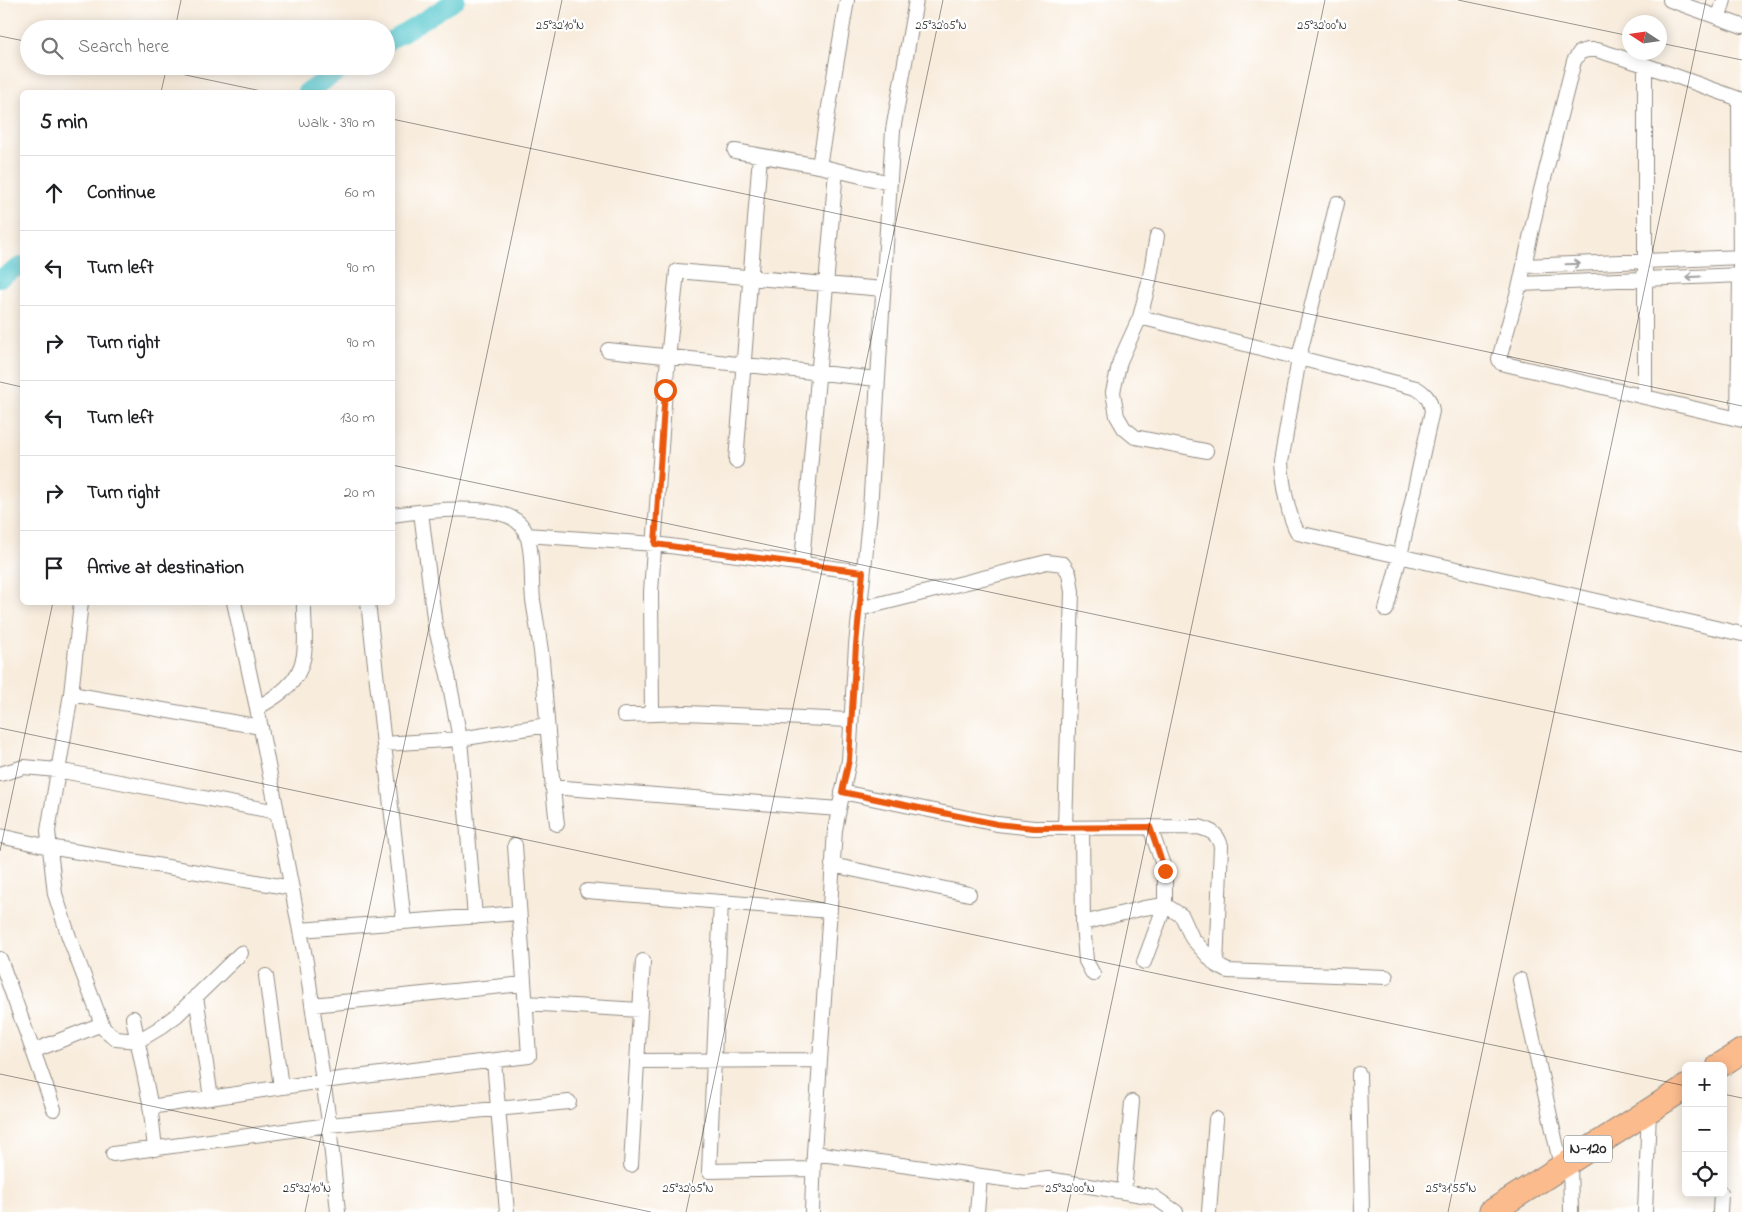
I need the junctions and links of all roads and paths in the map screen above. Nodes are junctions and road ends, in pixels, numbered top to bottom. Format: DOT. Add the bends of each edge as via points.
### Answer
graph roads {
  1 [pos="847,0"];
  2 [pos="916,0"];
  3 [pos="1670,0"];
  4 [pos="1724,0"];
  5 [pos="1719,17"];
  6 [pos="1742,26"];
  7 [pos="1645,65"];
  8 [pos="1740,99"];
  9 [pos="735,151"];
  10 [pos="760,156"];
  11 [pos="819,166"];
  12 [pos="836,170"];
  13 [pos="890,182"];
  14 [pos="1337,203"];
  15 [pos="1156,236"];
  16 [pos="1741,257"];
  17 [pos="1645,261"];
  18 [pos="1524,266"];
  19 [pos="1741,275"];
  20 [pos="751,278"];
  21 [pos="1644,280"];
  22 [pos="826,284"];
  23 [pos="1520,284"];
  24 [pos="883,289"];
  25 [pos="1140,317"];
  26 [pos="608,350"];
  27 [pos="668,356"];
  28 [pos="1299,357"];
  29 [pos="744,365"];
  30 [pos="818,373"];
  31 [pos="878,379"];
  32 [pos="1645,397"];
  33 [pos="1740,420"];
  34 [pos="1206,451"];
  35 [pos="736,461"];
  36 [pos="421,512"];
  37 [pos="395,515"];
  38 [pos="526,535"];
  39 [pos="655,544"];
  40 [pos="1400,556"];
  41 [pos="802,562"];
  42 [pos="863,572"];
  43 [pos="81,605"];
  44 [pos="235,605"];
  45 [pos="304,605"];
  46 [pos="368,605"];
  47 [pos="860,609"];
  48 [pos="1386,610"];
  49 [pos="1742,634"];
  50 [pos="71,694"];
  51 [pos="257,708"];
  52 [pos="652,714"];
  53 [pos="624,715"];
  54 [pos="851,720"];
  55 [pos="547,725"];
  56 [pos="261,728"];
  57 [pos="460,739"];
  58 [pos="384,744"];
  59 [pos="57,770"];
  60 [pos="0,774"];
  61 [pos="552,787"];
  62 [pos="842,792"];
  63 [pos="839,808"];
  64 [pos="277,812"];
  65 [pos="557,824"];
  66 [pos="1150,827"];
  67 [pos="1064,828"];
  68 [pos="1082,828"];
  69 [pos="0,836"];
  70 [pos="514,846"];
  71 [pos="49,847"];
  72 [pos="832,865"];
  73 [pos="292,888"];
  74 [pos="587,891"];
  75 [pos="969,894"];
  76 [pos="721,902"];
  77 [pos="1164,905"];
  78 [pos="830,911"];
  79 [pos="519,913"];
  80 [pos="475,917"];
  81 [pos="404,922"];
  82 [pos="1083,923"];
  83 [pos="300,930"];
  84 [pos="241,953"];
  85 [pos="0,959"];
  86 [pos="644,961"];
  87 [pos="1144,962"];
  88 [pos="1216,965"];
  89 [pos="1093,974"];
  90 [pos="266,976"];
  91 [pos="1386,977"];
  92 [pos="1520,980"];
  93 [pos="523,984"];
  94 [pos="196,996"];
  95 [pos="525,1003"];
  96 [pos="312,1005"];
  97 [pos="640,1010"];
  98 [pos="133,1018"];
  99 [pos="102,1024"];
  100 [pos="138,1041"];
  101 [pos="33,1050"];
  102 [pos="714,1060"];
  103 [pos="820,1060"];
  104 [pos="494,1061"];
  105 [pos="637,1061"];
  106 [pos="1359,1074"];
  107 [pos="323,1081"];
  108 [pos="281,1087"];
  109 [pos="1682,1090"];
  110 [pos="211,1098"];
  111 [pos="569,1102"];
  112 [pos="1132,1102"];
  113 [pos="150,1107"];
  114 [pos="54,1109"];
  115 [pos="498,1109"];
  116 [pos="1648,1111"];
  117 [pos="1216,1119"];
  118 [pos="329,1125"];
  119 [pos="155,1149"];
  120 [pos="814,1153"];
  121 [pos="113,1154"];
  122 [pos="1566,1163"];
  123 [pos="631,1164"];
  124 [pos="813,1169"];
  125 [pos="980,1176"];
  126 [pos="1124,1192"];
  127 [pos="1721,1197"];
  128 [pos="1496,1211"];
  129 [pos="338,1212"];
  130 [pos="507,1212"];
  131 [pos="812,1212"];
  132 [pos="977,1212"];
  133 [pos="1176,1212"];
  134 [pos="1209,1212"];
  135 [pos="1362,1212"];
  136 [pos="1571,1212"];
  137 [pos="1645,1212"];
  138 [pos="1720,1212"];
  1 -- 11 [label="street"];
  2 -- 13 [label="street" via="893,130"];
  3 -- 5 [label="street"];
  4 -- 5 [label="street"];
  5 -- 6 [label="street"];
  7 -- 8 [label="street"];
  7 -- 17 [label="street"];
  7 -- 18 [label="street" via="1597,50 1580,52 1574,61"];
  8 -- 16 [label="street"];
  9 -- 10 [label="street"];
  10 -- 11 [label="street"];
  10 -- 20 [label="street"];
  11 -- 12 [label="street"];
  12 -- 13 [label="street"];
  12 -- 22 [label="street"];
  13 -- 24 [label="street"];
  14 -- 28 [label="street"];
  15 -- 25 [label="street"];
  16 -- 17 [label="street"];
  16 -- 19 [label="street"];
  18 -- 17 [label="street, one-way"];
  17 -- 21 [label="street"];
  18 -- 23 [label="street"];
  19 -- 21 [label="street, one-way"];
  19 -- 33 [label="street"];
  20 -- 22 [label="street"];
  20 -- 27 [label="street" via="677,271"];
  20 -- 29 [label="street"];
  21 -- 23 [label="street"];
  21 -- 32 [label="street"];
  22 -- 24 [label="street"];
  22 -- 30 [label="street"];
  23 -- 32 [label="street" via="1499,358 1501,363"];
  24 -- 31 [label="street"];
  25 -- 28 [label="street"];
  25 -- 34 [label="street" via="1120,361 1113,392 1117,416 1135,437"];
  26 -- 27 [label="street"];
  27 -- 29 [label="street"];
  27 -- 39 [label="street"];
  28 -- 40 [label="street" via="1281,462 1292,522 1298,533"];
  28 -- 40 [label="street" via="1416,388 1426,394 1432,411"];
  29 -- 30 [label="street"];
  29 -- 35 [label="street"];
  30 -- 31 [label="street"];
  30 -- 41 [label="street"];
  31 -- 42 [label="street"];
  32 -- 33 [label="street"];
  36 -- 37 [label="street"];
  36 -- 38 [label="street" via="484,510 511,516 520,523"];
  36 -- 57 [label="street" via="435,626"];
  38 -- 39 [label="street"];
  38 -- 55 [label="street"];
  39 -- 41 [label="street"];
  39 -- 52 [label="street" via="651,592"];
  40 -- 48 [label="street"];
  40 -- 49 [label="street"];
  41 -- 42 [label="street"];
  42 -- 47 [label="street"];
  43 -- 50 [label="street"];
  44 -- 51 [label="street"];
  45 -- 51 [label="street" via="304,664 287,687"];
  46 -- 58 [label="street"];
  47 -- 54 [label="street"];
  47 -- 67 [label="street" via="1047,562 1063,564 1069,573 1072,592"];
  50 -- 56 [label="street"];
  50 -- 59 [label="street"];
  51 -- 56 [label="street"];
  52 -- 53 [label="street"];
  52 -- 54 [label="street"];
  54 -- 62 [label="street" via="849,760"];
  55 -- 57 [label="street"];
  55 -- 61 [label="street"];
  56 -- 64 [label="street"];
  57 -- 58 [label="street"];
  57 -- 80 [label="street"];
  58 -- 81 [label="street"];
  59 -- 60 [label="street" via="24,768"];
  59 -- 64 [label="street"];
  59 -- 71 [label="street" via="48,832"];
  61 -- 63 [label="street"];
  61 -- 65 [label="street"];
  62 -- 63 [label="street"];
  62 -- 67 [label="street" via="997,824"];
  63 -- 72 [label="street"];
  64 -- 73 [label="street"];
  66 -- 68 [label="street"];
  66 -- 77 [label="street" via="1165,871"];
  66 -- 88 [label="street" via="1199,827 1218,835 1221,846"];
  67 -- 68 [label="street"];
  68 -- 82 [label="street"];
  69 -- 71 [label="street"];
  70 -- 79 [label="street"];
  71 -- 73 [label="street"];
  71 -- 99 [label="street" via="55,894"];
  72 -- 75 [label="street"];
  72 -- 78 [label="street"];
  73 -- 83 [label="street"];
  74 -- 76 [label="street"];
  76 -- 78 [label="street"];
  76 -- 102 [label="street"];
  77 -- 82 [label="street"];
  77 -- 87 [label="street"];
  77 -- 88 [label="street" via="1182,916 1192,938"];
  78 -- 103 [label="street"];
  79 -- 80 [label="street"];
  79 -- 93 [label="street"];
  80 -- 81 [label="street"];
  81 -- 83 [label="street"];
  82 -- 89 [label="street" via="1086,961"];
  83 -- 96 [label="street"];
  84 -- 94 [label="street"];
  85 -- 101 [label="street"];
  86 -- 97 [label="street"];
  88 -- 91 [label="street" via="1228,971"];
  90 -- 108 [label="street"];
  92 -- 122 [label="street"];
  93 -- 95 [label="street"];
  93 -- 96 [label="street"];
  94 -- 100 [label="street" via="177,1015"];
  94 -- 110 [label="street"];
  95 -- 97 [label="street"];
  95 -- 104 [label="street" via="529,1056"];
  96 -- 107 [label="street"];
  97 -- 105 [label="street"];
  98 -- 100 [label="street"];
  99 -- 100 [label="street" via="116,1039"];
  99 -- 101 [label="street"];
  100 -- 113 [label="street"];
  101 -- 114 [label="street"];
  102 -- 103 [label="street"];
  102 -- 105 [label="street"];
  102 -- 124 [label="street" via="709,1171"];
  103 -- 120 [label="street"];
  104 -- 107 [label="street"];
  104 -- 115 [label="street"];
  105 -- 123 [label="street"];
  106 -- 135 [label="street"];
  107 -- 108 [label="street"];
  107 -- 118 [label="street"];
  108 -- 110 [label="street"];
  109 -- 116 [label="highway, N-120"];
  110 -- 113 [label="street"];
  111 -- 115 [label="street"];
  112 -- 126 [label="street"];
  113 -- 119 [label="street"];
  115 -- 118 [label="street"];
  115 -- 130 [label="street"];
  116 -- 122 [label="highway, N-120"];
  116 -- 137 [label="street"];
  117 -- 134 [label="street"];
  118 -- 119 [label="street"];
  118 -- 129 [label="street"];
  119 -- 121 [label="street"];
  120 -- 124 [label="street"];
  120 -- 125 [label="street"];
  122 -- 128 [label="highway, N-120"];
  122 -- 136 [label="street"];
  124 -- 131 [label="street"];
  125 -- 126 [label="street" via="1025,1182 1048,1180"];
  125 -- 132 [label="street"];
  126 -- 133 [label="street" via="1154,1197"];
  127 -- 138 [label="street"];
}
